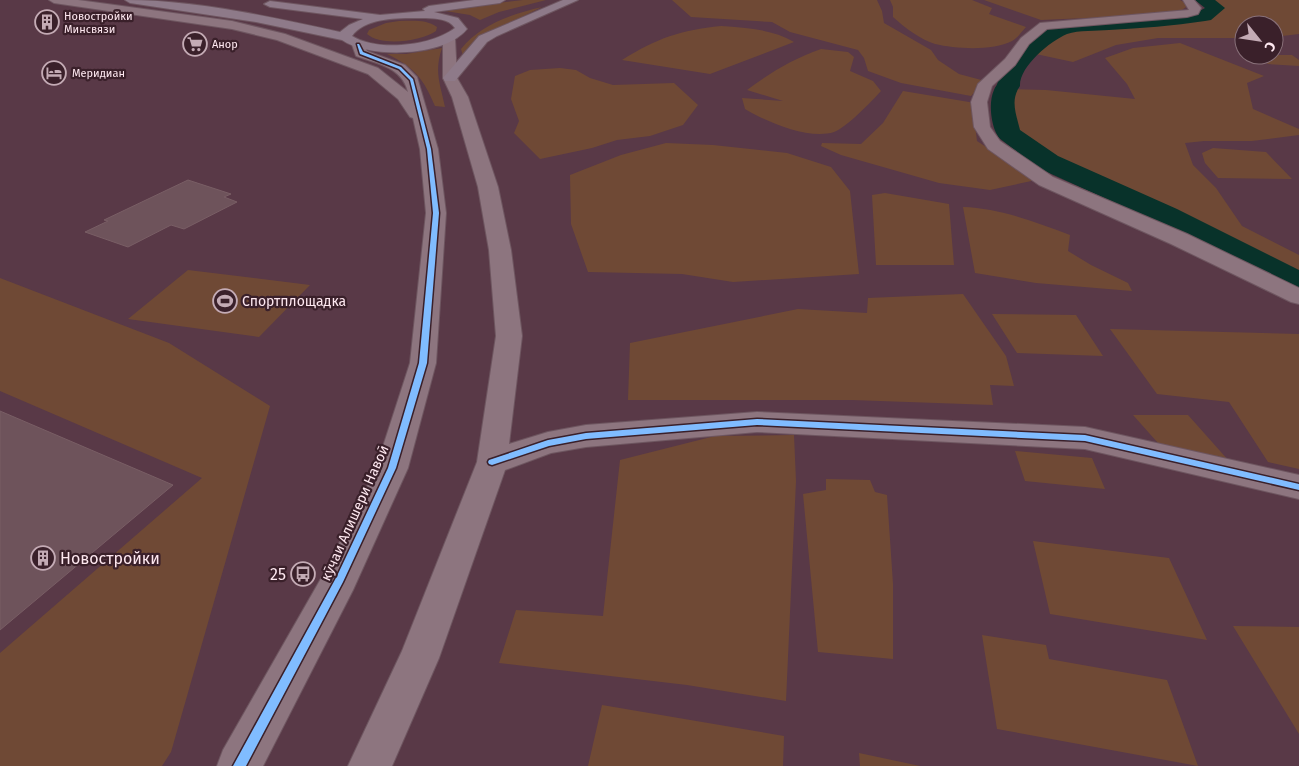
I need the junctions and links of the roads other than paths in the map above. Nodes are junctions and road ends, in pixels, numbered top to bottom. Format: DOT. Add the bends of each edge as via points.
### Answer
graph roads {
  1 [pos="54,0"];
  2 [pos="130,0"];
  3 [pos="454,0"];
  4 [pos="500,0"];
  5 [pos="566,0"];
  6 [pos="573,0"];
  7 [pos="1188,0"];
  8 [pos="257,2"];
  9 [pos="312,9"];
  10 [pos="508,14"];
  11 [pos="399,16"];
  12 [pos="383,18"];
  13 [pos="279,22"];
  14 [pos="232,25"];
  15 [pos="460,32"];
  16 [pos="352,41"];
  17 [pos="450,78"];
  18 [pos="423,123"];
  19 [pos="1299,297"];
  20 [pos="492,462"];
  21 [pos="1299,487"];
  22 [pos="240,766"];
  23 [pos="370,766"];
  1 -- 14 [label="street"];
  2 -- 13 [label="highway"];
  3 -- 9 [label="highway" via="375,8"];
  4 -- 11 [label="highway"];
  5 -- 10 [label="highway"];
  6 -- 17 [label="highway" via="517,21 483,39"];
  7 -- 19 [label="street" via="1194,12 1187,14 1065,23 1036,30 1010,62 985,84 979,102 982,127 994,145 1046,181 1179,239"];
  8 -- 9 [label="highway"];
  9 -- 12 [label="highway"];
  11 -- 12 [label="highway"];
  11 -- 15 [label="highway" via="449,18 460,25"];
  12 -- 16 [label="highway" via="351,28 346,33"];
  13 -- 14 [label="highway"];
  13 -- 16 [label="highway"];
  14 -- 18 [label="street" via="288,40 373,72 403,96"];
  15 -- 16 [label="highway" via="428,44 403,47 386,48"];
  15 -- 17 [label="street" via="448,57"];
  16 -- 18 [label="street, кӯчаи Алишери Навоӣ" via="361,53 400,68 412,80"];
  17 -- 20 [label="street" via="460,97 488,187 500,250 509,336"];
  18 -- 22 [label="street, кӯчаи Алишери Навоӣ" via="436,214 423,363 388,476 340,579"];
  20 -- 21 [label="street" via="548,443 586,436 757,422 1085,438"];
  20 -- 23 [label="street" via="419,658"];
}
